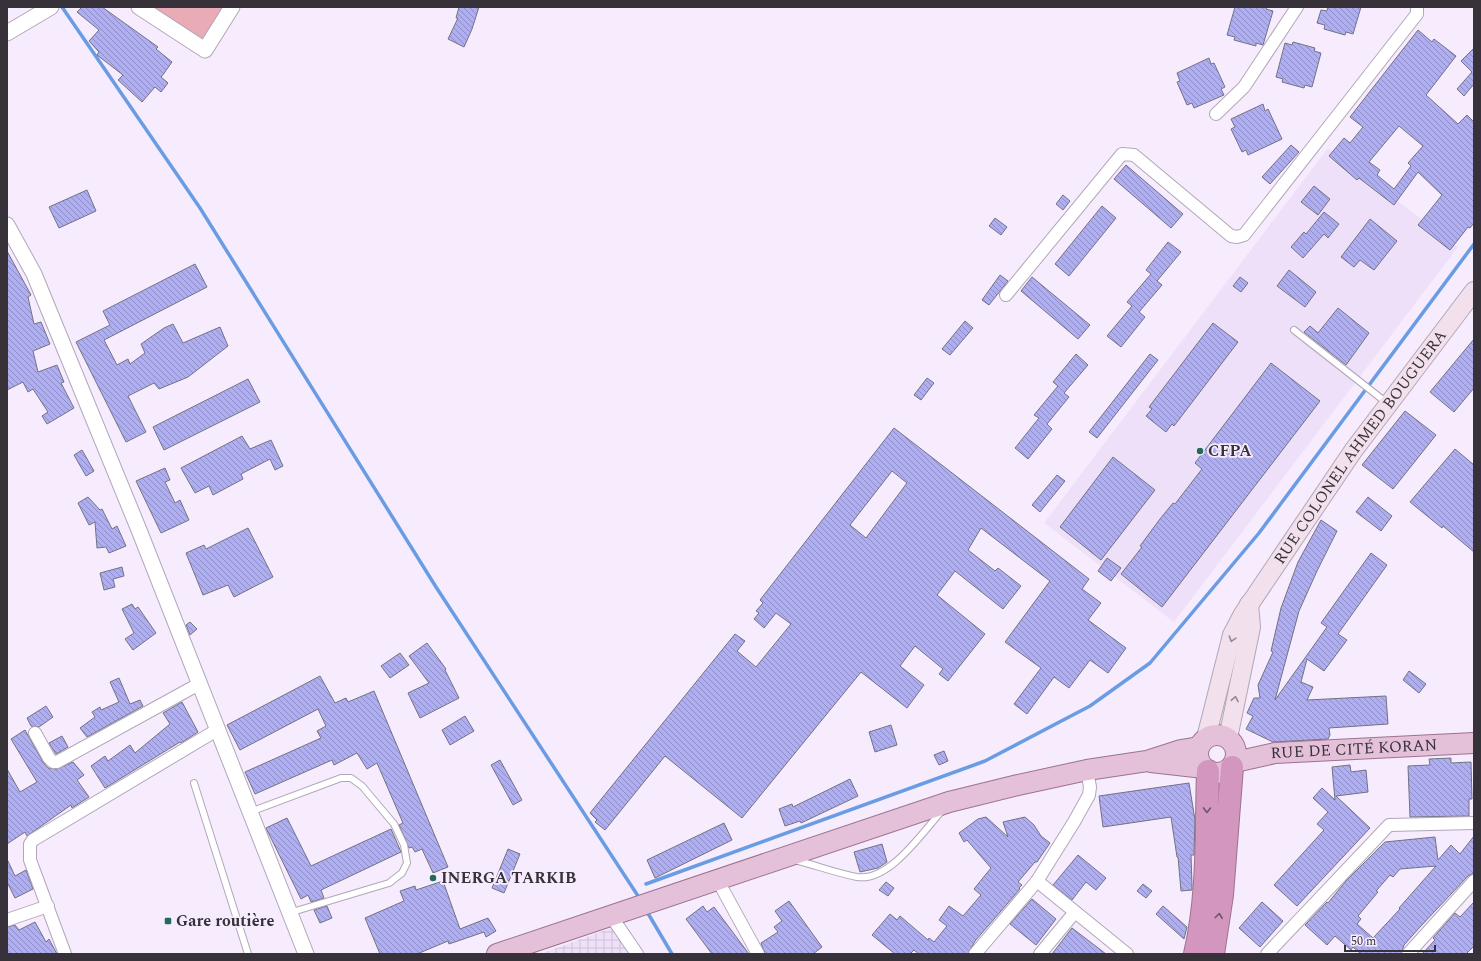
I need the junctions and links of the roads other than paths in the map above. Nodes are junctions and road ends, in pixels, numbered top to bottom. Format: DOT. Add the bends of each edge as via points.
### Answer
graph roads {
  1 [pos="51,7"];
  2 [pos="139,7"];
  3 [pos="232,7"];
  4 [pos="1297,7"];
  5 [pos="1417,7"];
  6 [pos="7,33"];
  7 [pos="1216,114"];
  8 [pos="7,225"];
  9 [pos="1474,291"];
  10 [pos="1006,295"];
  11 [pos="1294,330"];
  12 [pos="1388,404"];
  13 [pos="1249,604"];
  14 [pos="199,684"];
  15 [pos="217,730"];
  16 [pos="35,733"];
  17 [pos="1231,740"];
  18 [pos="1203,742"];
  19 [pos="1474,743"];
  20 [pos="1275,753"];
  21 [pos="1147,761"];
  22 [pos="1233,765"];
  23 [pos="1206,769"];
  24 [pos="1087,770"];
  25 [pos="194,783"];
  26 [pos="949,802"];
  27 [pos="250,812"];
  28 [pos="1474,823"];
  29 [pos="786,858"];
  30 [pos="718,880"];
  31 [pos="1037,881"];
  32 [pos="1474,881"];
  33 [pos="48,906"];
  34 [pos="289,912"];
  35 [pos="1075,912"];
  36 [pos="614,915"];
  37 [pos="7,920"];
  38 [pos="65,954"];
  39 [pos="248,954"];
  40 [pos="306,954"];
  41 [pos="497,954"];
  42 [pos="637,954"];
  43 [pos="758,954"];
  44 [pos="975,954"];
  45 [pos="1040,954"];
  46 [pos="1128,954"];
  47 [pos="1195,954"];
  48 [pos="1213,954"];
  49 [pos="1267,954"];
  50 [pos="1408,954"];
  1 -- 6 [label="street"];
  2 -- 3 [label="street" via="205,50"];
  4 -- 7 [label="street" via="1244,87"];
  5 -- 10 [label="street" via="1417,14 1244,235 1231,236 1134,155 1122,154"];
  8 -- 14 [label="street" via="34,274"];
  9 -- 12 [label="main road, RUE COLONEL AHMED BOUGUERA"];
  11 -- 12 [label="lane"];
  12 -- 13 [label="main road, RUE COLONEL AHMED BOUGUERA"];
  17 -- 13 [label="main road, one-way" via="1251,627"];
  13 -- 18 [label="main road, RUE COLONEL AHMED BOUGUERA, one-way" via="1232,635"];
  14 -- 15 [label="street"];
  14 -- 16 [label="street" via="57,762 52,762"];
  15 -- 27 [label="street"];
  15 -- 33 [label="street" via="33,840 28,849 30,860"];
  17 -- 18 [label="main road" via="1217,734"];
  17 -- 20 [label="main road"];
  17 -- 22 [label="main road" via="1237,751"];
  18 -- 21 [label="main road"];
  18 -- 23 [label="main road" via="1198,758"];
  19 -- 20 [label="main road, RUE DE CITÉ KORAN"];
  20 -- 22 [label="main road, RUE DE CITÉ KORAN"];
  21 -- 23 [label="main road"];
  21 -- 24 [label="main road"];
  22 -- 23 [label="main road" via="1218,773"];
  48 -- 22 [label="highway, one-way" via="1222,895"];
  23 -- 47 [label="highway, one-way" via="1205,895"];
  24 -- 26 [label="main road"];
  24 -- 31 [label="street" via="1089,796"];
  25 -- 39 [label="lane"];
  26 -- 29 [label="main road"];
  26 -- 29 [label="lane" via="893,865 875,876 858,877"];
  27 -- 34 [label="street"];
  27 -- 34 [label="lane" via="341,778 351,778 362,786 394,824 404,845 407,863 402,873 389,883"];
  28 -- 49 [label="street" via="1389,826"];
  29 -- 30 [label="main road"];
  30 -- 36 [label="main road"];
  30 -- 43 [label="street"];
  31 -- 35 [label="street"];
  31 -- 44 [label="street"];
  32 -- 50 [label="street"];
  33 -- 37 [label="street"];
  33 -- 38 [label="street"];
  34 -- 40 [label="street"];
  35 -- 45 [label="street"];
  35 -- 46 [label="street"];
  36 -- 41 [label="main road"];
  36 -- 42 [label="street"];
}
